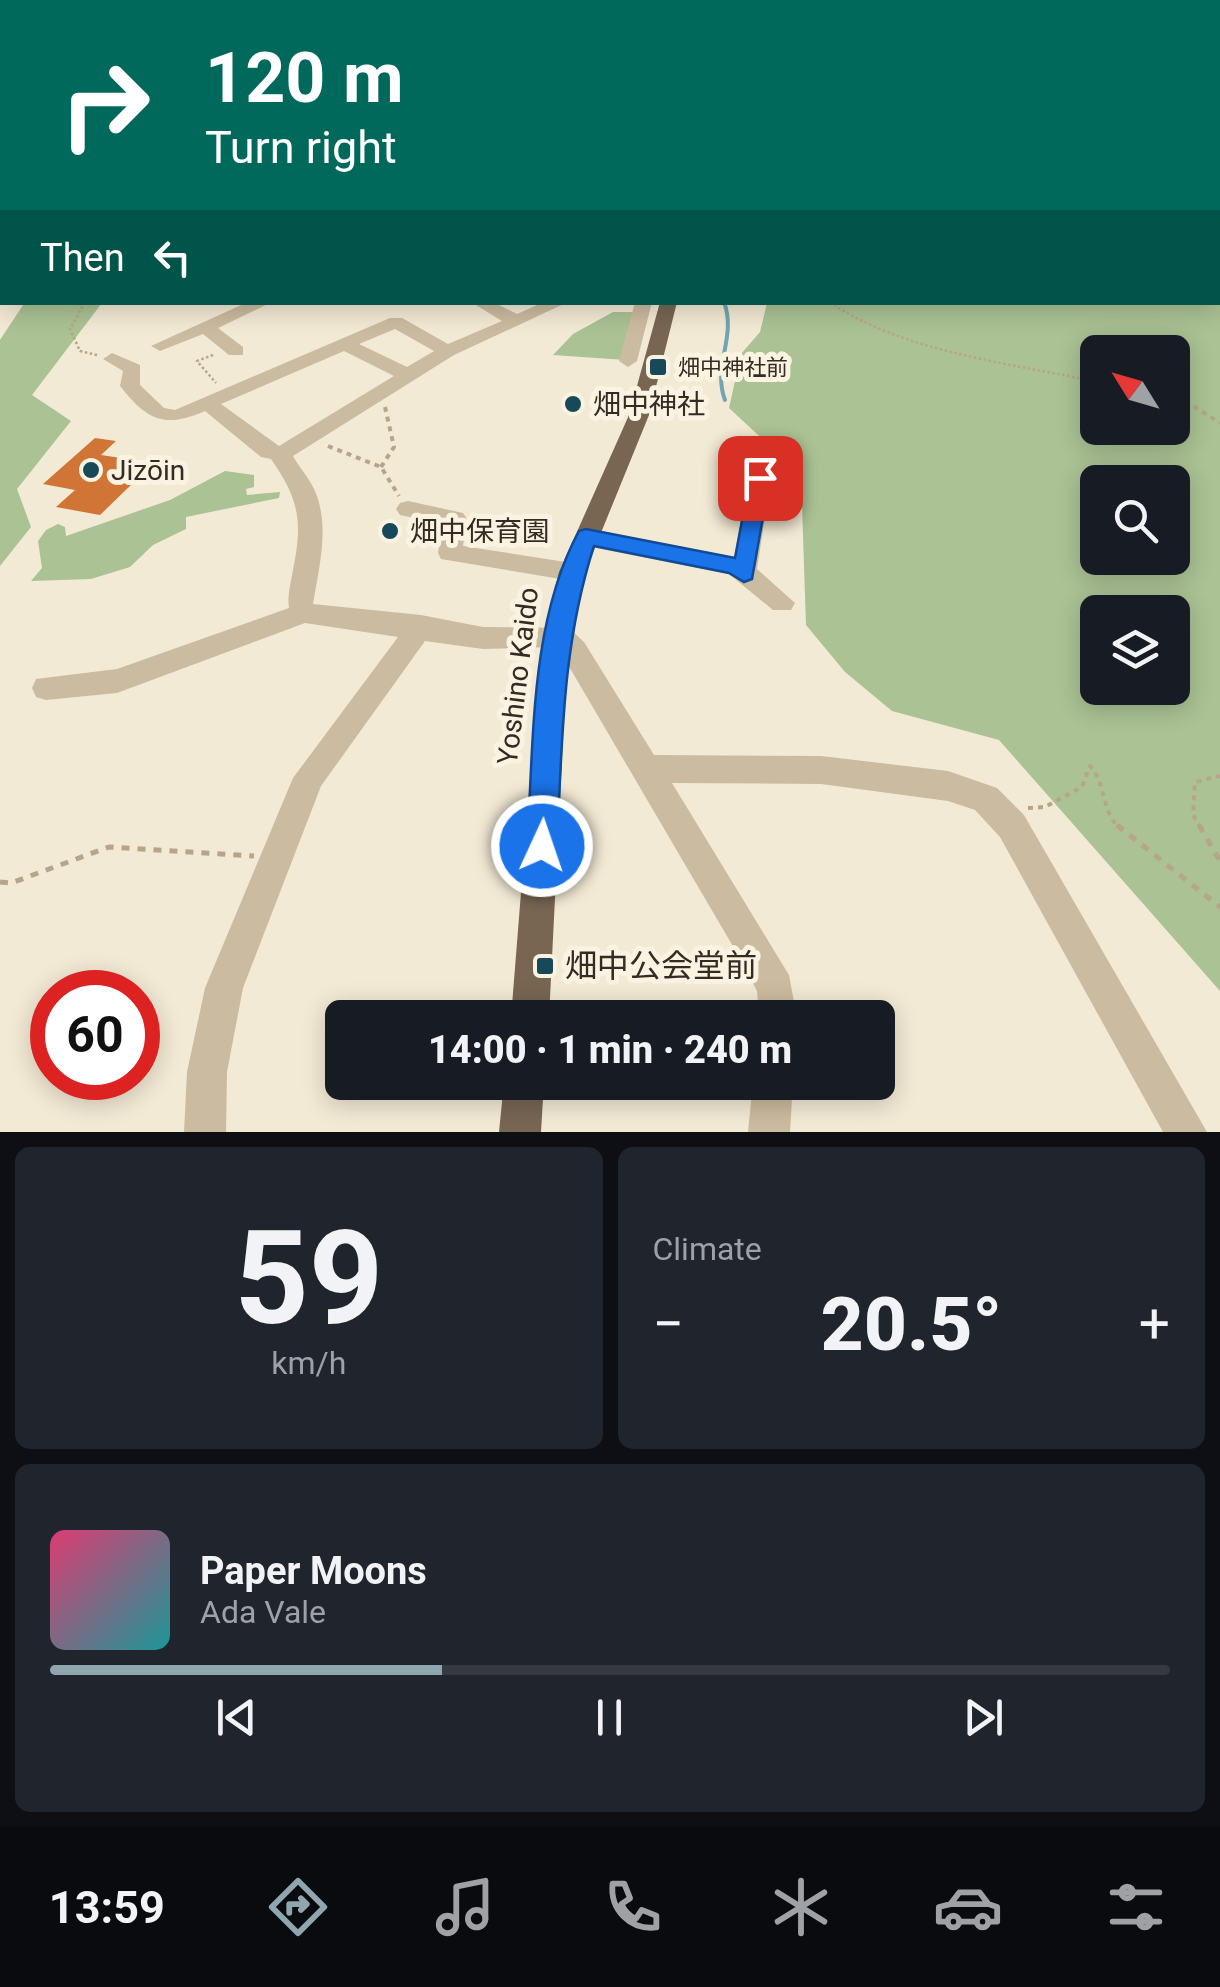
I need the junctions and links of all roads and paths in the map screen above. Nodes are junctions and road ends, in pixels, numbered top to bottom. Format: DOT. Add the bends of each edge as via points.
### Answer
graph roads {
  1 [pos="82,305"];
  2 [pos="256,305"];
  3 [pos="486,305"];
  4 [pos="552,305"];
  5 [pos="643,305"];
  6 [pos="668,305"];
  7 [pos="834,305"];
  8 [pos="515,320"];
  9 [pos="208,329"];
  10 [pos="418,334"];
  11 [pos="346,345"];
  12 [pos="160,346"];
  13 [pos="234,350"];
  14 [pos="447,351"];
  15 [pos="371,358"];
  16 [pos="112,359"];
  17 [pos="628,362"];
  18 [pos="1080,378"];
  19 [pos="398,382"];
  20 [pos="217,400"];
  21 [pos="1190,406"];
  22 [pos="1220,423"];
  23 [pos="312,435"];
  24 [pos="283,453"];
  25 [pos="381,468"];
  26 [pos="760,478"];
  27 [pos="408,509"];
  28 [pos="586,536"];
  29 [pos="572,572"];
  30 [pos="744,573"];
  31 [pos="782,603"];
  32 [pos="304,613"];
  33 [pos="421,626"];
  34 [pos="559,636"];
  35 [pos="46,688"];
  36 [pos="649,769"];
  37 [pos="1220,776"];
  38 [pos="998,809"];
  39 [pos="278,858"];
  40 [pos="1220,861"];
  41 [pos="0,882"];
  42 [pos="1220,907"];
  43 [pos="531,1000"];
  44 [pos="777,1000"];
  45 [pos="523,1100"];
  46 [pos="771,1100"];
  47 [pos="205,1132"];
  48 [pos="520,1132"];
  49 [pos="768,1132"];
  50 [pos="1186,1132"];
  1 -- 16 [label="path" via="70,329 80,352"];
  2 -- 9 [label="street"];
  3 -- 8 [label="street"];
  4 -- 8 [label="street"];
  5 -- 17 [label="street"];
  6 -- 28 [label="main road, Yoshino Kaido" via="639,415"];
  7 -- 18 [label="path" via="945,350"];
  8 -- 14 [label="street"];
  9 -- 12 [label="street"];
  9 -- 13 [label="street"];
  10 -- 11 [label="street" via="396,322"];
  10 -- 14 [label="street"];
  10 -- 15 [label="street"];
  11 -- 15 [label="street"];
  11 -- 20 [label="street"];
  13 -- 20 [label="path" via="197,362"];
  14 -- 19 [label="street"];
  15 -- 19 [label="street"];
  16 -- 20 [label="street" via="133,369 130,386 158,413 176,416"];
  19 -- 23 [label="street"];
  19 -- 25 [label="path" via="384,400 394,447"];
  20 -- 24 [label="street" via="268,452"];
  21 -- 22 [label="path"];
  23 -- 24 [label="street"];
  23 -- 25 [label="path"];
  24 -- 32 [label="street" via="303,481 312,527"];
  25 -- 27 [label="path"];
  26 -- 30 [label="street"];
  27 -- 29 [label="street" via="456,519 450,553"];
  28 -- 29 [label="main road, Yoshino Kaido"];
  28 -- 30 [label="street"];
  29 -- 34 [label="main road, Yoshino Kaido"];
  30 -- 31 [label="street"];
  32 -- 33 [label="street"];
  32 -- 35 [label="street" via="118,680"];
  33 -- 34 [label="street" via="484,638"];
  33 -- 39 [label="street" via="309,778"];
  34 -- 36 [label="street"];
  34 -- 43 [label="main road, Yoshino Kaido"];
  36 -- 38 [label="street" via="821,770 948,786"];
  36 -- 44 [label="street" via="776,988"];
  37 -- 40 [label="path" via="1195,782 1193,815"];
  38 -- 42 [label="path" via="1045,807 1082,787 1090,766 1100,776 1110,820"];
  38 -- 50 [label="street"];
  39 -- 41 [label="path" via="110,847"];
  39 -- 47 [label="street" via="224,988 207,1072"];
  45 -- 48 [label="main road"];
  46 -- 49 [label="street"];
}
